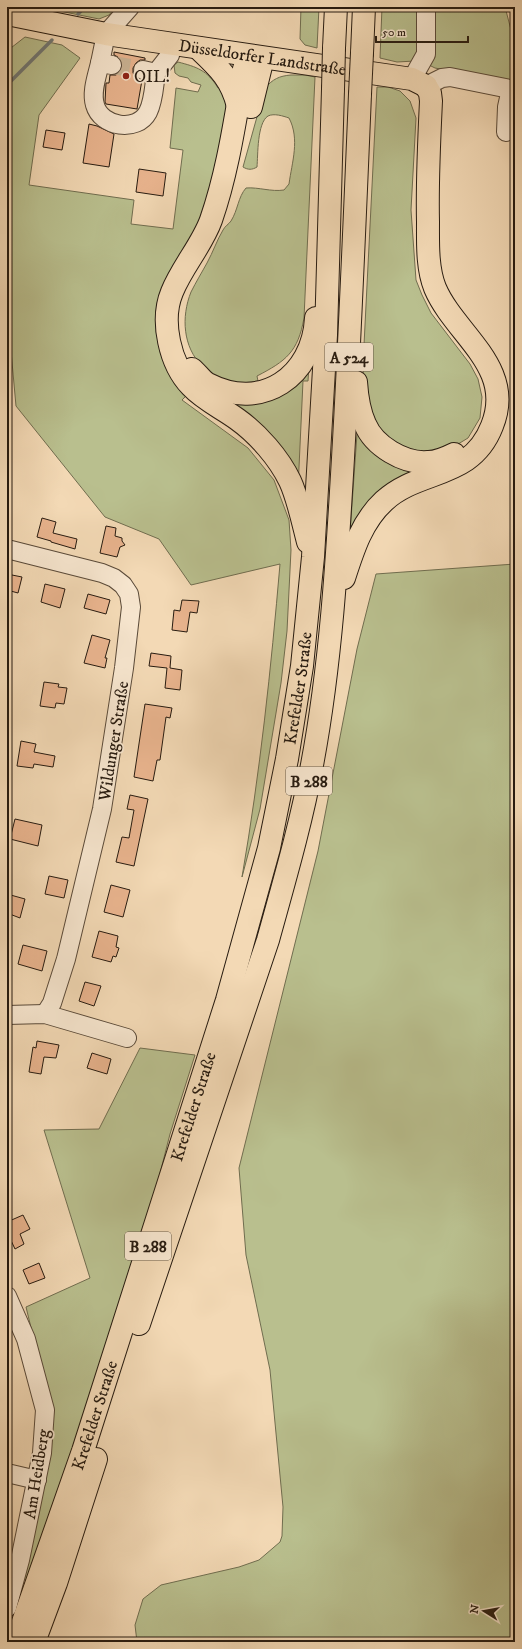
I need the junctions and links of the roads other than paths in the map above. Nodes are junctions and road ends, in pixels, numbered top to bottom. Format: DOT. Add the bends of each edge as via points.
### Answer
graph roads {
  1 [pos="130,7"];
  2 [pos="336,7"];
  3 [pos="364,7"];
  4 [pos="426,7"];
  5 [pos="7,14"];
  6 [pos="106,34"];
  7 [pos="173,44"];
  8 [pos="198,48"];
  9 [pos="256,57"];
  10 [pos="419,82"];
  11 [pos="513,89"];
  12 [pos="238,106"];
  13 [pos="506,132"];
  14 [pos="327,262"];
  15 [pos="350,335"];
  16 [pos="7,549"];
  17 [pos="312,557"];
  18 [pos="332,619"];
  19 [pos="45,1014"];
  20 [pos="7,1015"];
  21 [pos="126,1038"];
  22 [pos="7,1296"];
  23 [pos="7,1473"];
  24 [pos="37,1480"];
  25 [pos="7,1608"];
  26 [pos="16,1642"];
  27 [pos="34,1642"];
  1 -- 6 [label="street"];
  2 -- 14 [label="main road, A 524, bridge"];
  3 -- 15 [label="main road, A 524, bridge"];
  4 -- 10 [label="street" via="426,54"];
  5 -- 6 [label="main road, Düsseldorfer Landstraße"];
  6 -- 7 [label="main road, Düsseldorfer Landstraße"];
  6 -- 7 [label="street" via="106,64 95,84 94,101 100,116 113,123 131,125 145,116 150,106 150,71 170,55"];
  7 -- 8 [label="main road, Düsseldorfer Landstraße"];
  8 -- 9 [label="main road, Düsseldorfer Landstraße"];
  8 -- 12 [label="main road" via="231,84"];
  9 -- 10 [label="main road, Düsseldorfer Landstraße"];
  9 -- 12 [label="main road" via="244,70"];
  9 -- 14 [label="main road" via="240,152 217,227 184,294 178,320 180,344 189,366 207,383 233,393 258,392 285,382 296,372 307,352 315,328 317,287"];
  10 -- 11 [label="street" via="450,77"];
  10 -- 15 [label="main road" via="421,276 436,310 448,328 472,354 481,370 486,388 488,406 483,422 466,447 444,459 412,461 399,456 375,439 365,425 358,402"];
  10 -- 18 [label="main road" via="430,93 431,101 427,174 428,250 431,273 444,304 490,367 496,384 497,407 484,443 472,457 400,490 374,511 355,544"];
  11 -- 13 [label="street" via="507,107"];
  12 -- 17 [label="main road" via="229,156 210,222 171,293 167,319 170,345 176,363 190,386 238,420 261,440 279,463 290,481"];
  14 -- 17 [label="main road, A 524" via="326,335"];
  15 -- 18 [label="main road, A 524"];
  16 -- 19 [label="street, Wildunger Straße" via="114,578 129,594 131,606 102,809 66,959 52,1003"];
  17 -- 26 [label="main road, Krefelder Straße / B 288" via="302,666 270,848 227,1000 83,1451"];
  18 -- 27 [label="main road, Krefelder Straße / B 288" via="312,766 268,940 56,1583"];
  19 -- 20 [label="street"];
  19 -- 21 [label="street"];
  22 -- 24 [label="street, Am Heidberg" via="26,1339 45,1410 42,1454"];
  23 -- 24 [label="street"];
  24 -- 25 [label="street, Am Heidberg"];
}
